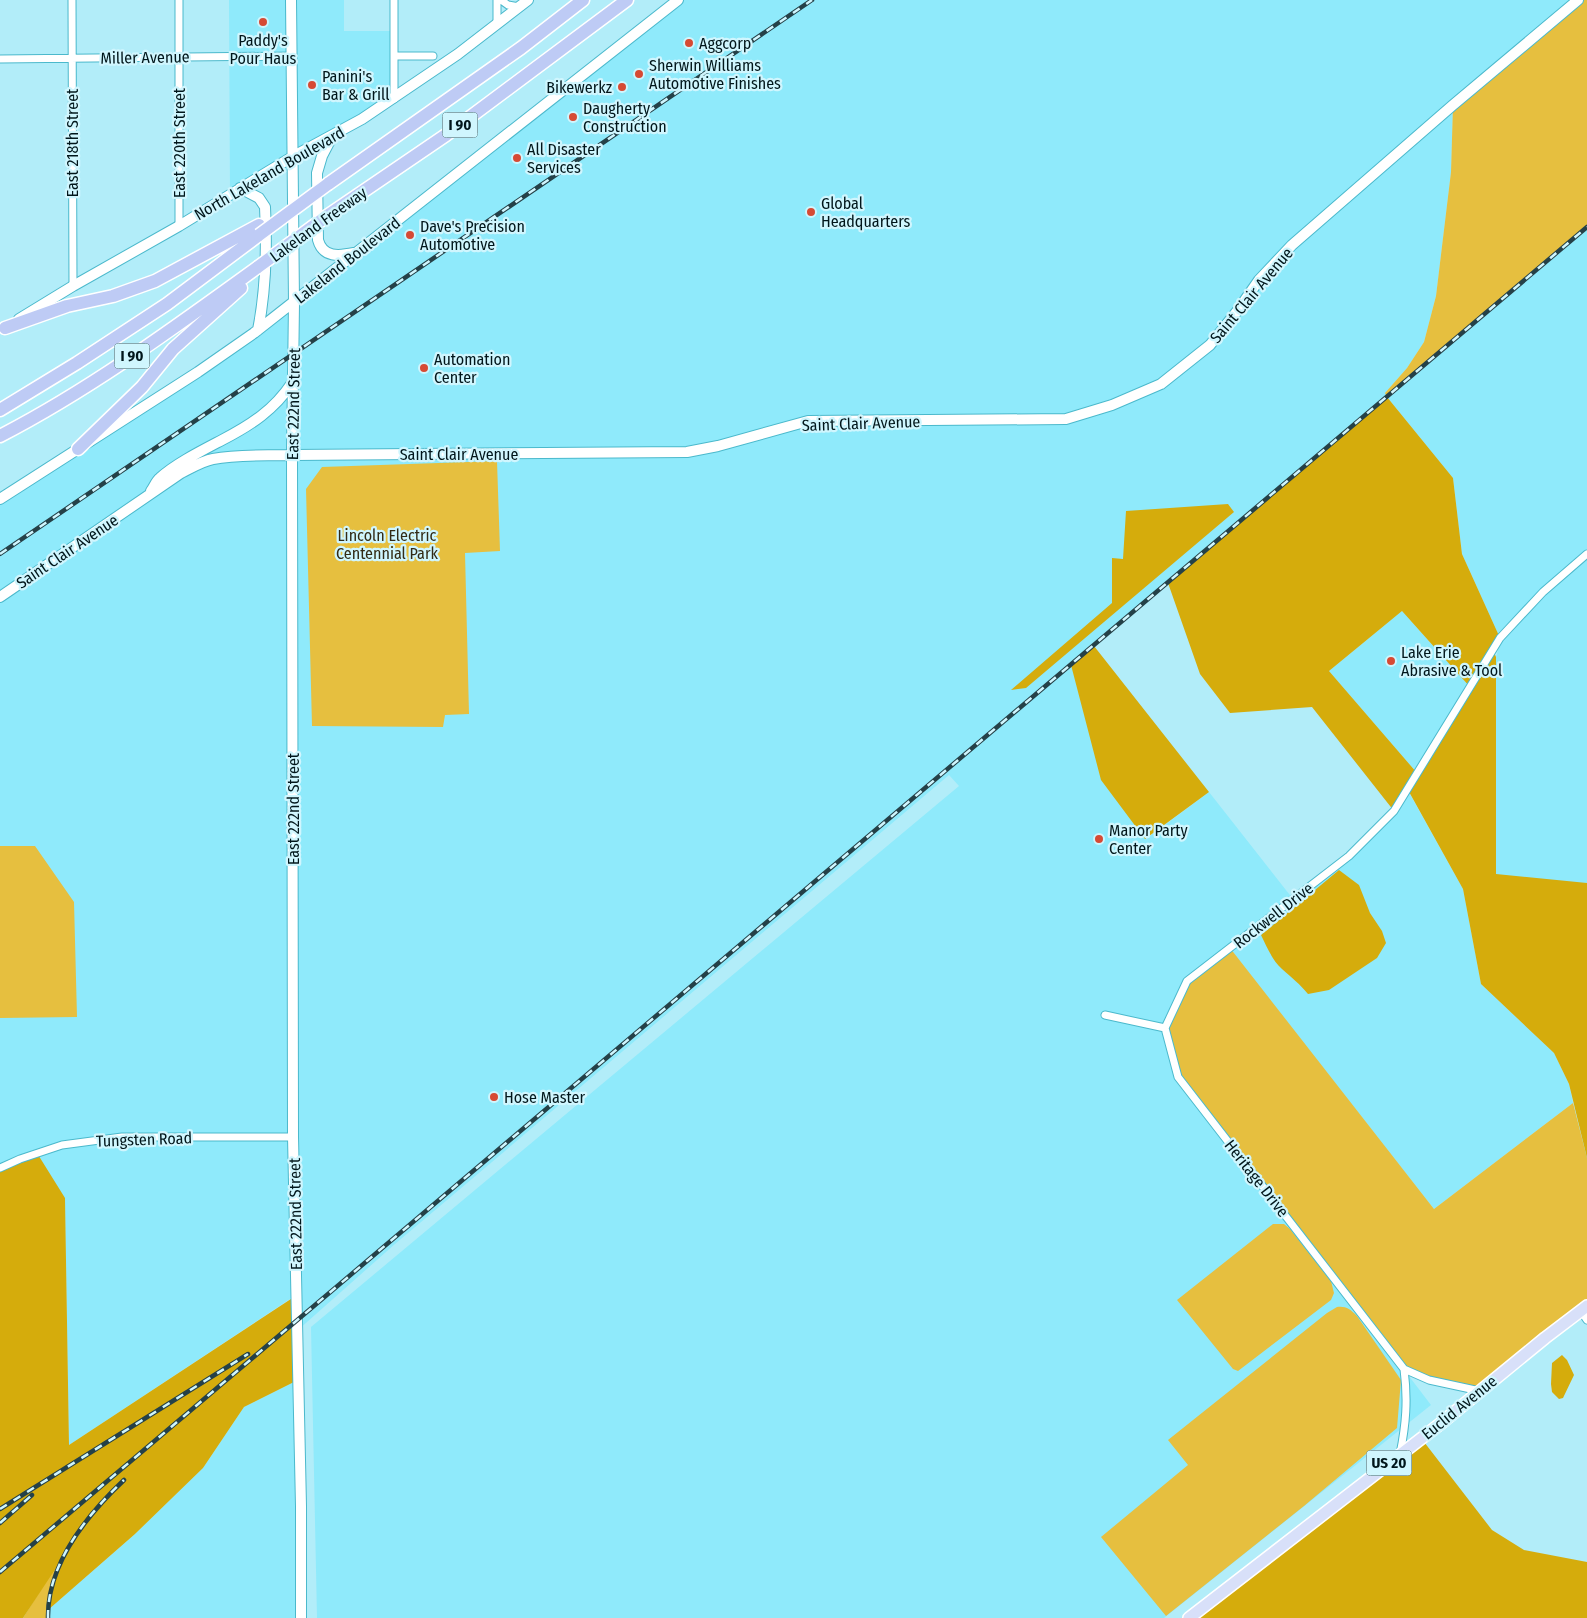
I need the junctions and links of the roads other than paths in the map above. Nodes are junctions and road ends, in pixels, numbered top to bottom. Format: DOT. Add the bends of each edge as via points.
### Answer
graph roads {
  1 [pos="72,0"];
  2 [pos="179,0"];
  3 [pos="291,0"];
  4 [pos="394,0"];
  5 [pos="496,0"];
  6 [pos="500,0"];
  7 [pos="528,0"];
  8 [pos="583,0"];
  9 [pos="627,0"];
  10 [pos="639,0"];
  11 [pos="678,0"];
  12 [pos="1578,0"];
  13 [pos="519,7"];
  14 [pos="497,25"];
  15 [pos="590,29"];
  16 [pos="291,56"];
  17 [pos="395,56"];
  18 [pos="433,56"];
  19 [pos="180,57"];
  20 [pos="72,58"];
  21 [pos="0,59"];
  22 [pos="394,99"];
  23 [pos="333,135"];
  24 [pos="292,157"];
  25 [pos="240,188"];
  26 [pos="179,226"];
  27 [pos="259,230"];
  28 [pos="356,252"];
  29 [pos="258,267"];
  30 [pos="73,286"];
  31 [pos="294,303"];
  32 [pos="2,330"];
  33 [pos="258,330"];
  34 [pos="293,382"];
  35 [pos="0,410"];
  36 [pos="0,436"];
  37 [pos="78,450"];
  38 [pos="292,455"];
  39 [pos="149,495"];
  40 [pos="0,499"];
  41 [pos="1587,554"];
  42 [pos="0,597"];
  43 [pos="1105,1015"];
  44 [pos="1165,1028"];
  45 [pos="293,1137"];
  46 [pos="0,1168"];
  47 [pos="1585,1313"];
  48 [pos="1404,1369"];
  49 [pos="1480,1391"];
  50 [pos="1399,1455"];
  51 [pos="301,1618"];
  52 [pos="1189,1618"];
  1 -- 20 [label="street, East 218th Street"];
  2 -- 19 [label="street, East 220th Street"];
  3 -- 16 [label="street, East 222nd Street"];
  4 -- 17 [label="street"];
  5 -- 14 [label="street"];
  6 -- 13 [label="street"];
  7 -- 13 [label="street, North Lakeland Boulevard"];
  8 -- 27 [label="highway, Lakeland Freeway / I 90, bridge" via="522,48"];
  9 -- 15 [label="highway, Lakeland Freeway / I 90"];
  10 -- 15 [label="highway"];
  11 -- 28 [label="street, Lakeland Boulevard"];
  12 -- 38 [label="street, Saint Clair Avenue" via="1292,245 1259,280 1210,345 1161,384 1112,405 1066,419 808,421 687,452"];
  13 -- 14 [label="street, North Lakeland Boulevard"];
  14 -- 22 [label="street, North Lakeland Boulevard"];
  15 -- 29 [label="highway, Lakeland Freeway / I 90, bridge"];
  16 -- 19 [label="street, Miller Avenue"];
  16 -- 24 [label="street, East 222nd Street"];
  17 -- 18 [label="street"];
  17 -- 22 [label="street"];
  19 -- 20 [label="street, Miller Avenue"];
  19 -- 26 [label="street, East 220th Street"];
  20 -- 21 [label="street, Miller Avenue"];
  20 -- 30 [label="street, East 218th Street"];
  22 -- 23 [label="street, North Lakeland Boulevard"];
  23 -- 24 [label="street, North Lakeland Boulevard"];
  23 -- 28 [label="street" via="317,173 318,240 323,250 332,255"];
  24 -- 25 [label="street, North Lakeland Boulevard"];
  24 -- 31 [label="street, East 222nd Street"];
  25 -- 26 [label="street, North Lakeland Boulevard"];
  25 -- 33 [label="street" via="259,198 265,206 264,302"];
  26 -- 30 [label="street, North Lakeland Boulevard"];
  27 -- 32 [label="highway" via="155,281 112,296 67,306"];
  27 -- 35 [label="highway, Lakeland Freeway / I 90" via="167,304"];
  28 -- 31 [label="street, Lakeland Boulevard"];
  29 -- 36 [label="highway, Lakeland Freeway / I 90" via="112,370 40,416"];
  29 -- 37 [label="highway" via="238,291 173,349 142,387"];
  30 -- 32 [label="street, North Lakeland Boulevard"];
  31 -- 33 [label="street, Lakeland Boulevard"];
  31 -- 34 [label="street, East 222nd Street"];
  33 -- 37 [label="street, Lakeland Boulevard"];
  34 -- 38 [label="street, East 222nd Street"];
  34 -- 39 [label="street" via="282,398 264,414 159,478"];
  37 -- 40 [label="street, Lakeland Boulevard"];
  38 -- 39 [label="street, Saint Clair Avenue" via="213,459 181,473"];
  38 -- 45 [label="street, East 222nd Street"];
  39 -- 42 [label="street, Saint Clair Avenue"];
  41 -- 44 [label="street, Rockwell Drive" via="1542,592 1500,638 1394,810 1349,856 1187,981"];
  43 -- 44 [label="street"];
  44 -- 48 [label="street, Heritage Drive" via="1178,1077"];
  45 -- 46 [label="street, Tungsten Road" via="122,1137 62,1145"];
  45 -- 51 [label="street, East 222nd Street"];
  47 -- 49 [label="main road, Euclid Avenue / US 20"];
  48 -- 49 [label="street, Heritage Drive" via="1429,1380"];
  48 -- 50 [label="street" via="1406,1425"];
  49 -- 50 [label="main road, Euclid Avenue / US 20"];
  50 -- 52 [label="main road, Euclid Avenue / US 20"];
}
